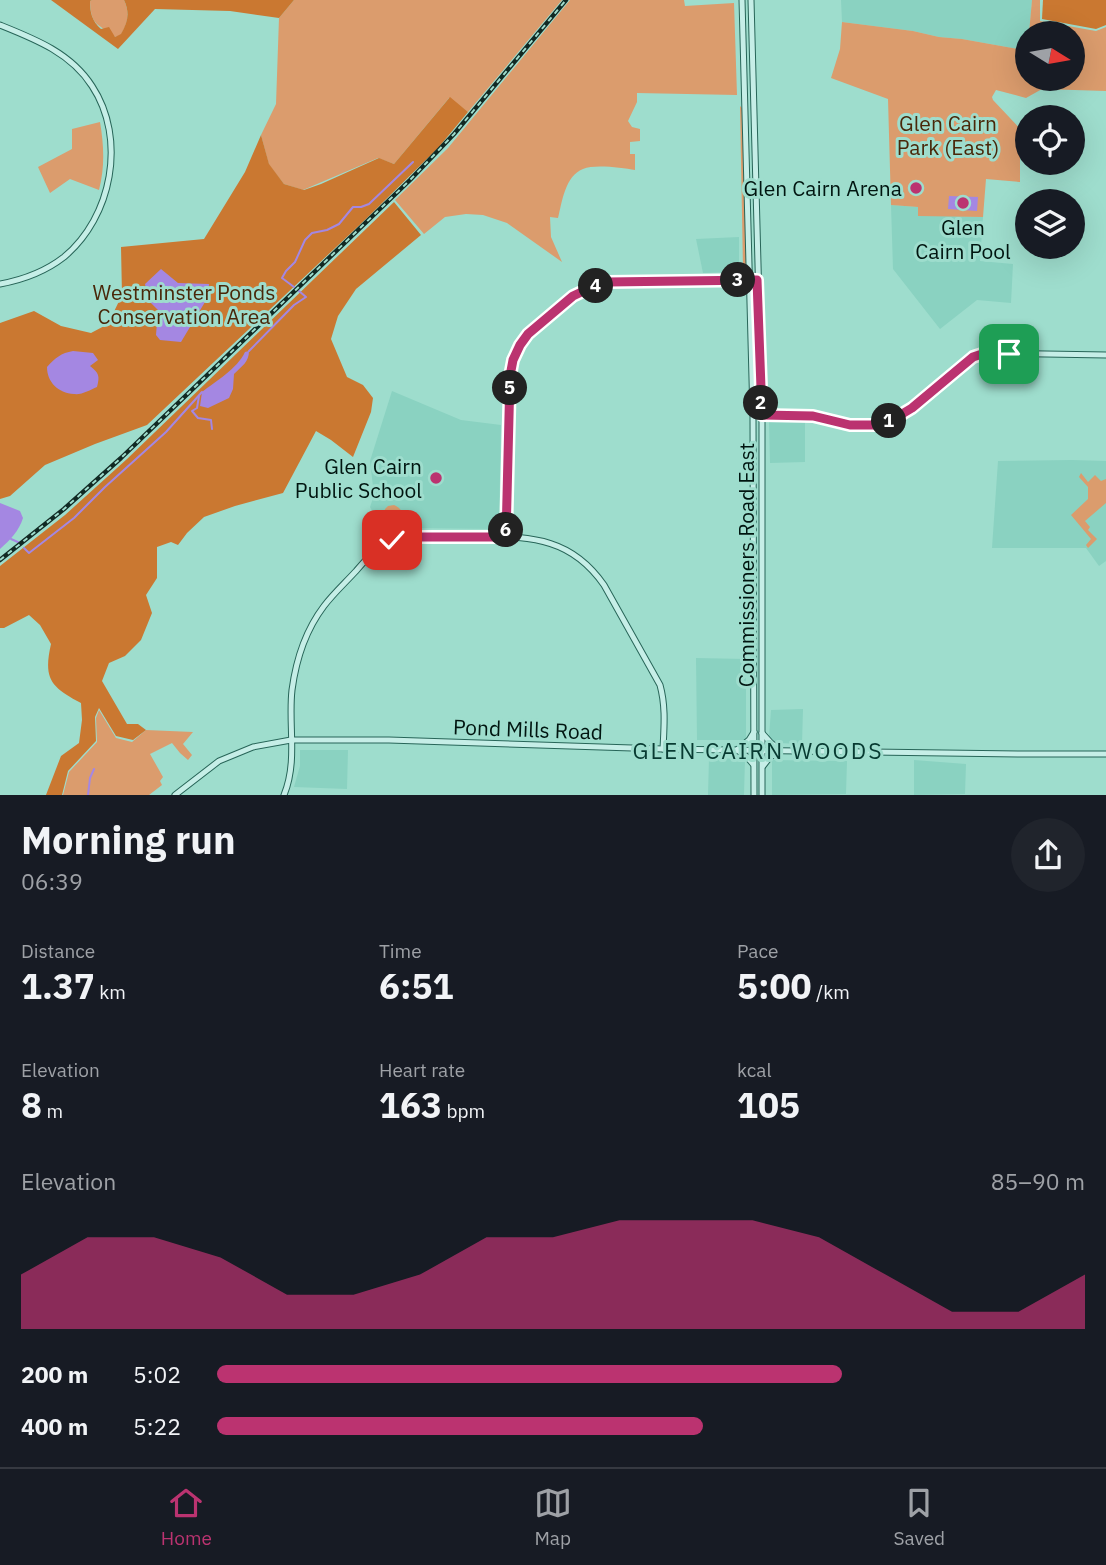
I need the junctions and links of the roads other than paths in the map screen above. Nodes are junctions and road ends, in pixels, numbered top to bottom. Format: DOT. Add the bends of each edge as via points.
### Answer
graph roads {
  1 [pos="742,0"];
  2 [pos="751,0"];
  3 [pos="0,25"];
  4 [pos="750,280"];
  5 [pos="757,280"];
  6 [pos="0,284"];
  7 [pos="1106,355"];
  8 [pos="762,415"];
  9 [pos="506,537"];
  10 [pos="755,729"];
  11 [pos="762,733"];
  12 [pos="291,740"];
  13 [pos="663,749"];
  14 [pos="737,750"];
  15 [pos="758,750"];
  16 [pos="782,751"];
  17 [pos="1106,754"];
  18 [pos="754,767"];
  19 [pos="762,774"];
  20 [pos="175,795"];
  21 [pos="284,795"];
  22 [pos="754,795"];
  23 [pos="762,795"];
  1 -- 4 [label="main road, Commissioners Road East"];
  2 -- 5 [label="main road, Commissioners Road East"];
  3 -- 6 [label="main road" via="48,45 82,73 104,111 111,156 105,197 90,228 64,257 45,269"];
  4 -- 5 [label="main road"];
  4 -- 9 [label="main road" via="608,282 573,296 528,334 513,360 510,376"];
  4 -- 10 [label="main road, Commissioners Road East"];
  5 -- 8 [label="main road, Commissioners Road East"];
  7 -- 8 [label="main road" via="985,353 973,357 912,408 876,425"];
  8 -- 11 [label="main road, Commissioners Road East"];
  9 -- 12 [label="main road" via="400,537 373,551 323,607 302,645 292,693"];
  9 -- 13 [label="main road" via="540,540 565,549 596,574 660,685 665,716"];
  10 -- 14 [label="main road"];
  10 -- 15 [label="main road, Commissioners Road East"];
  11 -- 15 [label="main road, Commissioners Road East"];
  11 -- 16 [label="main road"];
  12 -- 13 [label="main road, Pond Mills Road"];
  12 -- 20 [label="main road, Pond Mills Road" via="253,747 219,761"];
  12 -- 21 [label="main road" via="290,777"];
  13 -- 14 [label="main road, Pond Mills Road"];
  14 -- 15 [label="main road, Pond Mills Road"];
  14 -- 18 [label="main road"];
  15 -- 16 [label="main road, Pond Mills Road"];
  15 -- 18 [label="main road, Commissioners Road East"];
  15 -- 19 [label="main road, Commissioners Road East"];
  16 -- 17 [label="main road, Pond Mills Road"];
  16 -- 19 [label="main road" via="768,758"];
  18 -- 22 [label="main road, Commissioners Road East"];
  19 -- 23 [label="main road, Commissioners Road East"];
}
